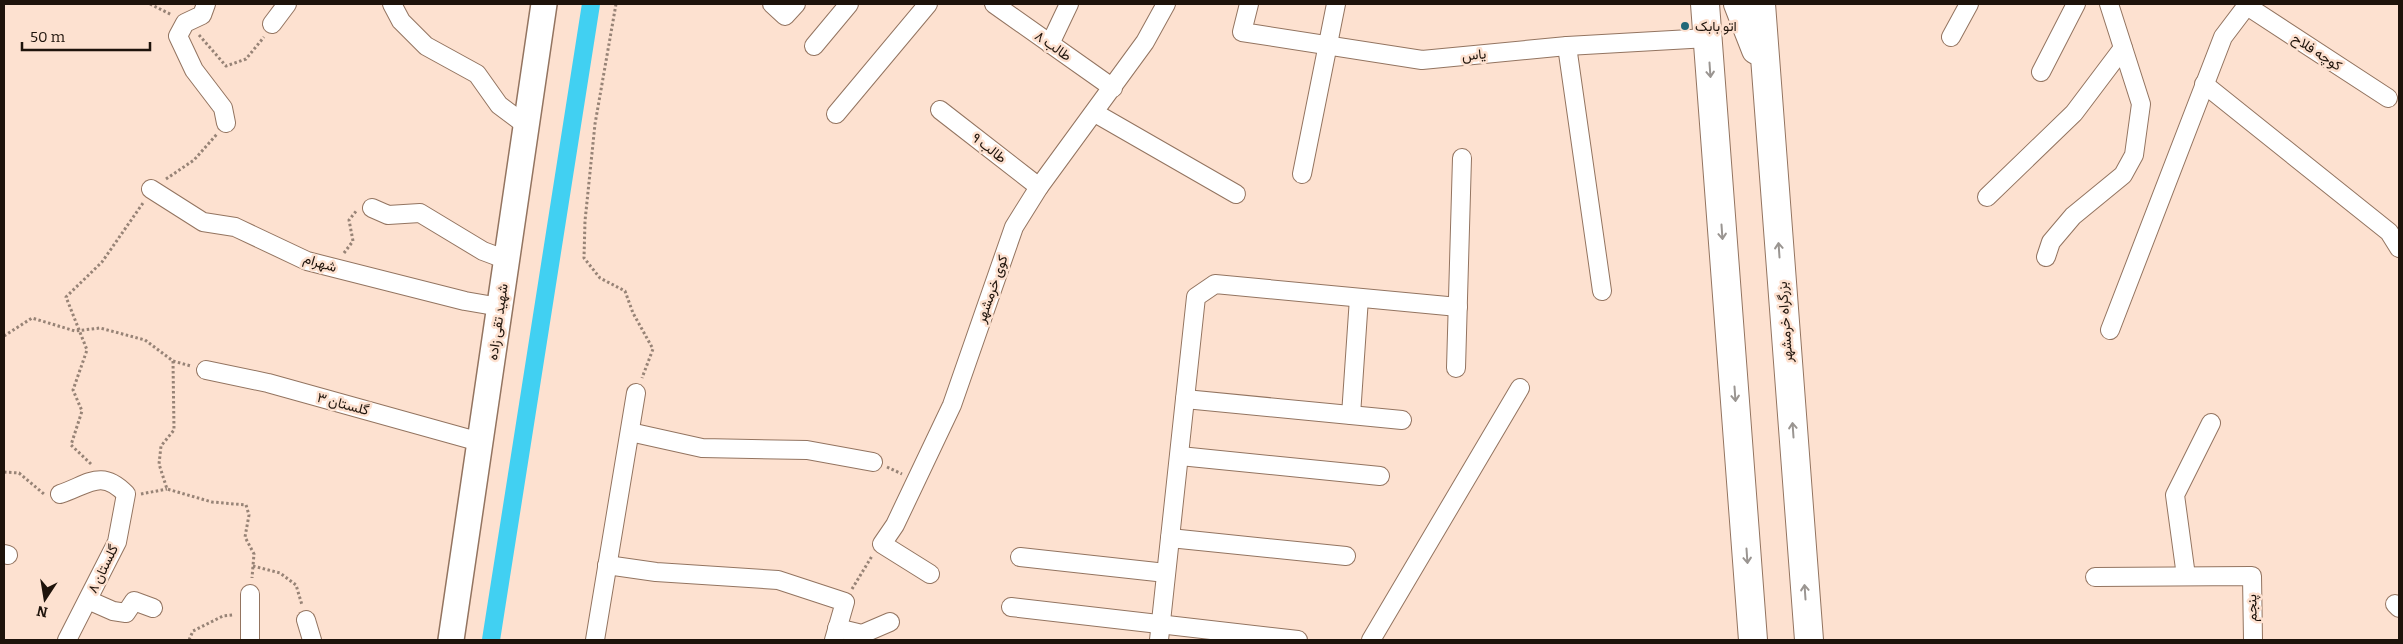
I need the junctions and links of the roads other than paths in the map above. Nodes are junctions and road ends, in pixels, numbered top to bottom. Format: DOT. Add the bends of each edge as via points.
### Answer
graph roads {
  1 [pos="206,4"];
  2 [pos="287,4"];
  3 [pos="392,4"];
  4 [pos="544,4"];
  5 [pos="772,4"];
  6 [pos="796,4"];
  7 [pos="849,4"];
  8 [pos="928,4"];
  9 [pos="994,4"];
  10 [pos="1069,4"];
  11 [pos="1166,4"];
  12 [pos="1249,4"];
  13 [pos="1336,4"];
  14 [pos="1705,4"];
  15 [pos="1738,4"];
  16 [pos="1760,4"];
  17 [pos="1969,4"];
  18 [pos="2076,4"];
  19 [pos="2110,4"];
  20 [pos="2247,5"];
  21 [pos="272,24"];
  22 [pos="1951,37"];
  23 [pos="1708,38"];
  24 [pos="1050,44"];
  25 [pos="814,46"];
  26 [pos="1567,46"];
  27 [pos="1328,47"];
  28 [pos="2123,48"];
  29 [pos="2041,72"];
  30 [pos="1766,74"];
  31 [pos="2204,84"];
  32 [pos="1113,88"];
  33 [pos="2388,98"];
  34 [pos="940,110"];
  35 [pos="1095,113"];
  36 [pos="836,114"];
  37 [pos="226,123"];
  38 [pos="526,126"];
  39 [pos="1462,158"];
  40 [pos="1302,174"];
  41 [pos="1039,187"];
  42 [pos="151,189"];
  43 [pos="1236,194"];
  44 [pos="1987,197"];
  45 [pos="372,208"];
  46 [pos="2399,248"];
  47 [pos="2046,257"];
  48 [pos="507,260"];
  49 [pos="1602,291"];
  50 [pos="1359,298"];
  51 [pos="500,307"];
  52 [pos="1458,307"];
  53 [pos="2110,330"];
  54 [pos="1456,368"];
  55 [pos="206,370"];
  56 [pos="1520,388"];
  57 [pos="636,393"];
  58 [pos="1185,399"];
  59 [pos="1350,415"];
  60 [pos="1402,420"];
  61 [pos="2211,423"];
  62 [pos="630,432"];
  63 [pos="480,442"];
  64 [pos="1180,456"];
  65 [pos="873,462"];
  66 [pos="1380,476"];
  67 [pos="60,494"];
  68 [pos="1170,538"];
  69 [pos="1020,556"];
  70 [pos="1346,556"];
  71 [pos="607,565"];
  72 [pos="1166,573"];
  73 [pos="930,574"];
  74 [pos="2186,576"];
  75 [pos="2095,577"];
  76 [pos="88,600"];
  77 [pos="250,601"];
  78 [pos="1011,607"];
  79 [pos="154,608"];
  80 [pos="306,620"];
  81 [pos="890,622"];
  82 [pos="1160,632"];
  83 [pos="835,634"];
  84 [pos="67,640"];
  85 [pos="250,640"];
  86 [pos="312,640"];
  87 [pos="451,640"];
  88 [pos="595,640"];
  89 [pos="1298,640"];
  90 [pos="1371,640"];
  91 [pos="1753,640"];
  92 [pos="1809,640"];
  93 [pos="2253,640"];
  1 -- 37 [label="street" via="202,16 185,23 178,36 194,70 223,108"];
  2 -- 21 [label="street"];
  3 -- 38 [label="street" via="401,21 426,46 477,74 499,104"];
  4 -- 38 [label="main road, شهید تقی زاده"];
  5 -- 6 [label="street" via="785,16"];
  7 -- 25 [label="street"];
  8 -- 36 [label="street"];
  9 -- 24 [label="street, طالب ۸"];
  10 -- 24 [label="street"];
  11 -- 32 [label="street, کوی خرمشهر" via="1145,42"];
  12 -- 27 [label="street, یاس" via="1242,32"];
  13 -- 27 [label="street"];
  14 -- 23 [label="highway"];
  15 -- 30 [label="highway"];
  16 -- 30 [label="highway, بزرگراه خرمشهر"];
  17 -- 22 [label="street"];
  18 -- 29 [label="street"];
  19 -- 28 [label="street"];
  20 -- 31 [label="street, کوچه فلاح" via="2222,37"];
  20 -- 33 [label="street, کوچه فلاح"];
  23 -- 26 [label="street, یاس"];
  23 -- 91 [label="highway, one-way"];
  24 -- 32 [label="street, طالب ۸"];
  26 -- 27 [label="street, یاس" via="1422,60"];
  26 -- 49 [label="street"];
  27 -- 40 [label="street"];
  28 -- 44 [label="street" via="2074,113"];
  28 -- 47 [label="street" via="2141,104 2134,155 2123,175 2073,216 2050,242"];
  92 -- 30 [label="highway, بزرگراه خرمشهر, one-way"];
  31 -- 46 [label="street" via="2389,232"];
  31 -- 53 [label="street, کوچه فلاح"];
  32 -- 35 [label="street, کوی خرمشهر"];
  34 -- 41 [label="street, طالب ۹"];
  35 -- 41 [label="street, کوی خرمشهر"];
  35 -- 43 [label="street"];
  38 -- 48 [label="main road, شهید تقی زاده"];
  39 -- 52 [label="street"];
  41 -- 73 [label="street, کوی خرمشهر" via="1014,227 952,405 895,525 882,544"];
  42 -- 51 [label="street, شهرام" via="203,222 236,228 307,261 465,302"];
  45 -- 48 [label="street" via="388,215 420,213 482,251"];
  48 -- 51 [label="main road, شهید تقی زاده"];
  50 -- 52 [label="street"];
  50 -- 58 [label="street" via="1215,284 1196,297"];
  50 -- 59 [label="street"];
  51 -- 63 [label="main road, شهید تقی زاده"];
  52 -- 54 [label="street"];
  55 -- 63 [label="street, گلستان ۳" via="268,383"];
  56 -- 90 [label="street"];
  57 -- 62 [label="street"];
  58 -- 59 [label="street"];
  58 -- 64 [label="street"];
  59 -- 60 [label="street"];
  61 -- 74 [label="street" via="2175,495"];
  62 -- 65 [label="street" via="702,448 807,450"];
  62 -- 71 [label="street"];
  63 -- 87 [label="main road, شهید تقی زاده"];
  64 -- 66 [label="street"];
  64 -- 68 [label="street"];
  67 -- 76 [label="street, گلستان ۸" via="97,479 116,483 126,494 117,542"];
  68 -- 70 [label="street"];
  68 -- 72 [label="street"];
  69 -- 72 [label="street"];
  71 -- 83 [label="street" via="778,580 845,602"];
  71 -- 88 [label="street"];
  72 -- 82 [label="street"];
  74 -- 75 [label="street"];
  74 -- 93 [label="street, پنجم" via="2252,576"];
  76 -- 79 [label="street" via="113,612 126,613 134,601"];
  76 -- 84 [label="street, گلستان ۸"];
  77 -- 85 [label="street"];
  78 -- 82 [label="street"];
  80 -- 86 [label="street"];
  81 -- 83 [label="street" via="862,634"];
  82 -- 89 [label="street"];
}
